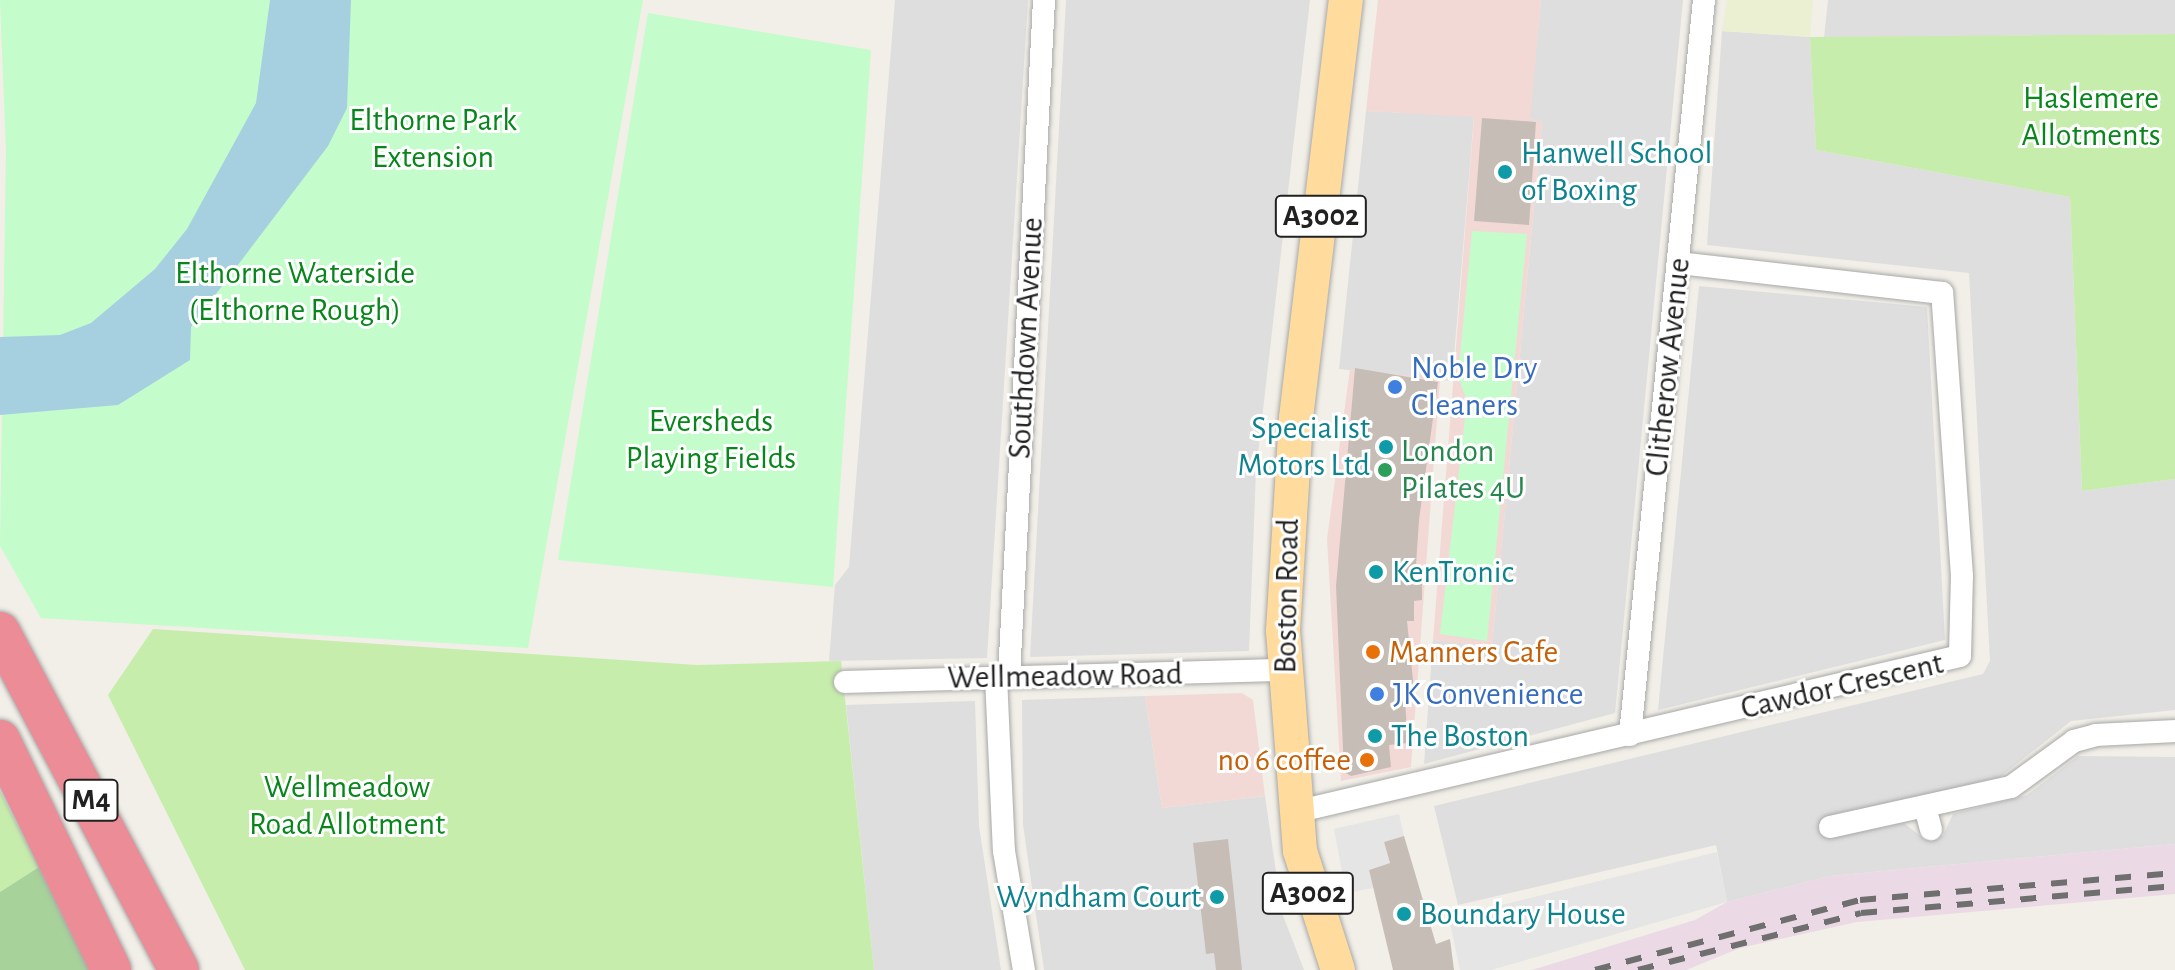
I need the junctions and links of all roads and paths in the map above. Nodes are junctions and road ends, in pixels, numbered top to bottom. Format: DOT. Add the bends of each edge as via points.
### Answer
graph roads {
  1 [pos="1044,0"];
  2 [pos="1346,0"];
  3 [pos="1704,0"];
  4 [pos="1678,263"];
  5 [pos="0,632"];
  6 [pos="1285,670"];
  7 [pos="1003,677"];
  8 [pos="845,682"];
  9 [pos="2175,731"];
  10 [pos="1630,735"];
  11 [pos="0,740"];
  12 [pos="1925,807"];
  13 [pos="1295,812"];
  14 [pos="1830,827"];
  15 [pos="1931,829"];
  16 [pos="111,970"];
  17 [pos="179,970"];
  18 [pos="1024,970"];
  19 [pos="1338,970"];
  1 -- 7 [label="street, Southdown Avenue"];
  2 -- 6 [label="main road, Boston Road / A3002" via="1290,489"];
  3 -- 4 [label="street, Clitherow Avenue"];
  4 -- 10 [label="street, Clitherow Avenue"];
  4 -- 10 [label="street, Cawdor Crescent" via="1942,293 1966,646 1953,662"];
  5 -- 17 [label="highway, M4"];
  6 -- 7 [label="street, Wellmeadow Road"];
  6 -- 13 [label="main road, Boston Road / A3002"];
  7 -- 8 [label="street, Wellmeadow Road"];
  7 -- 18 [label="street, Southdown Avenue" via="1004,851"];
  9 -- 12 [label="street" via="2074,741 2011,787"];
  10 -- 13 [label="street, Cawdor Crescent"];
  11 -- 16 [label="highway, M4"];
  12 -- 14 [label="street"];
  12 -- 15 [label="street"];
  13 -- 19 [label="main road, A3002" via="1308,893"];
}
